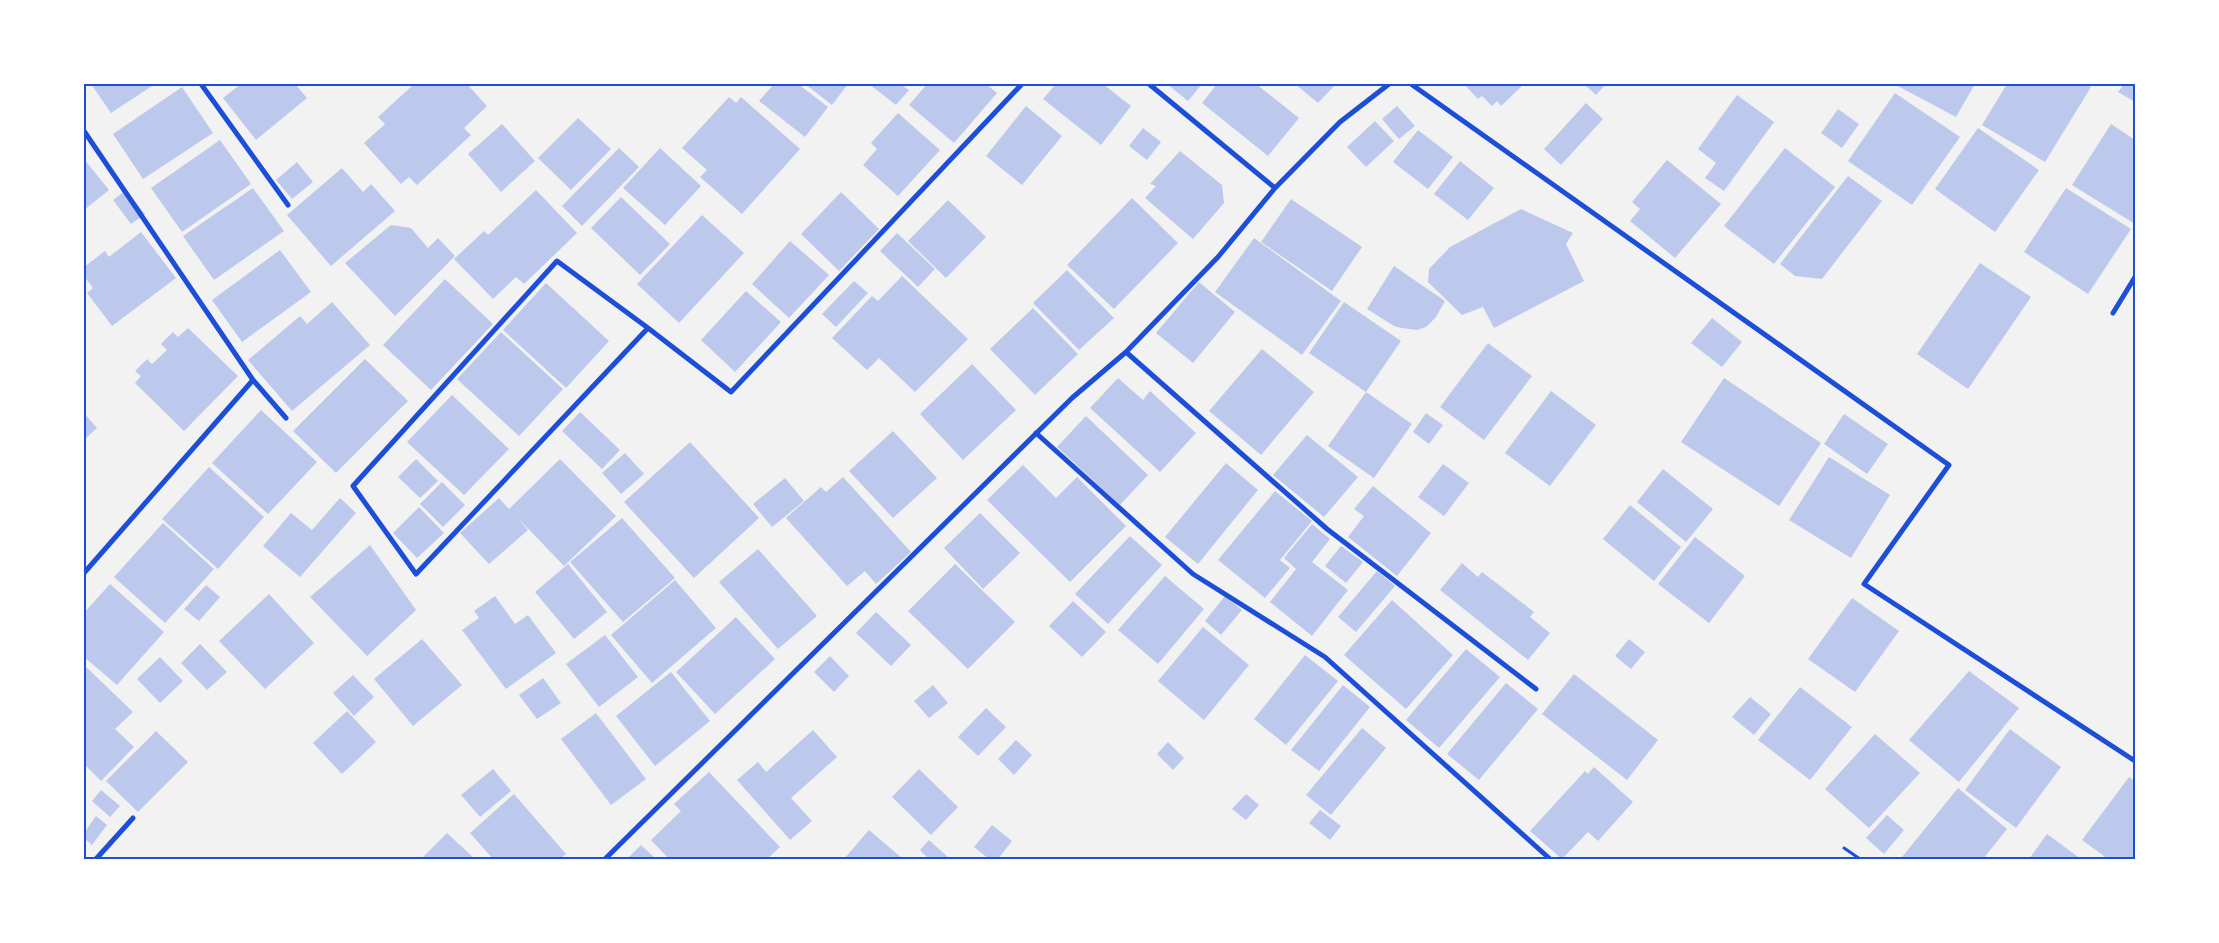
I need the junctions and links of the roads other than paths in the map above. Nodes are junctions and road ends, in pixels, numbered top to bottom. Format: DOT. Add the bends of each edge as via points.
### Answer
graph roads {
  1 [pos="201,84"];
  2 [pos="1022,84"];
  3 [pos="1149,84"];
  4 [pos="1389,84"];
  5 [pos="1411,84"];
  6 [pos="84,131"];
  7 [pos="1275,188"];
  8 [pos="288,205"];
  9 [pos="2135,277"];
  10 [pos="2113,313"];
  11 [pos="648,328"];
  12 [pos="1126,352"];
  13 [pos="253,380"];
  14 [pos="286,418"];
  15 [pos="1036,433"];
  16 [pos="84,573"];
  17 [pos="1536,689"];
  18 [pos="2135,761"];
  19 [pos="133,818"];
  20 [pos="96,859"];
  21 [pos="605,859"];
  22 [pos="1550,859"];
  1 -- 8 [label="street"];
  2 -- 11 [label="street" via="731,392"];
  3 -- 7 [label="street"];
  4 -- 7 [label="street" via="1340,122"];
  5 -- 18 [label="street" via="1948,465 1864,584"];
  6 -- 13 [label="street"];
  7 -- 12 [label="street" via="1218,257"];
  9 -- 10 [label="street"];
  11 -- 11 [label="street" via="557,261 353,486 416,574"];
  12 -- 15 [label="street"];
  12 -- 17 [label="street" via="1327,529"];
  13 -- 14 [label="street"];
  13 -- 16 [label="street"];
  15 -- 21 [label="street"];
  15 -- 22 [label="street" via="1193,574 1325,657"];
  19 -- 20 [label="street"];
}
